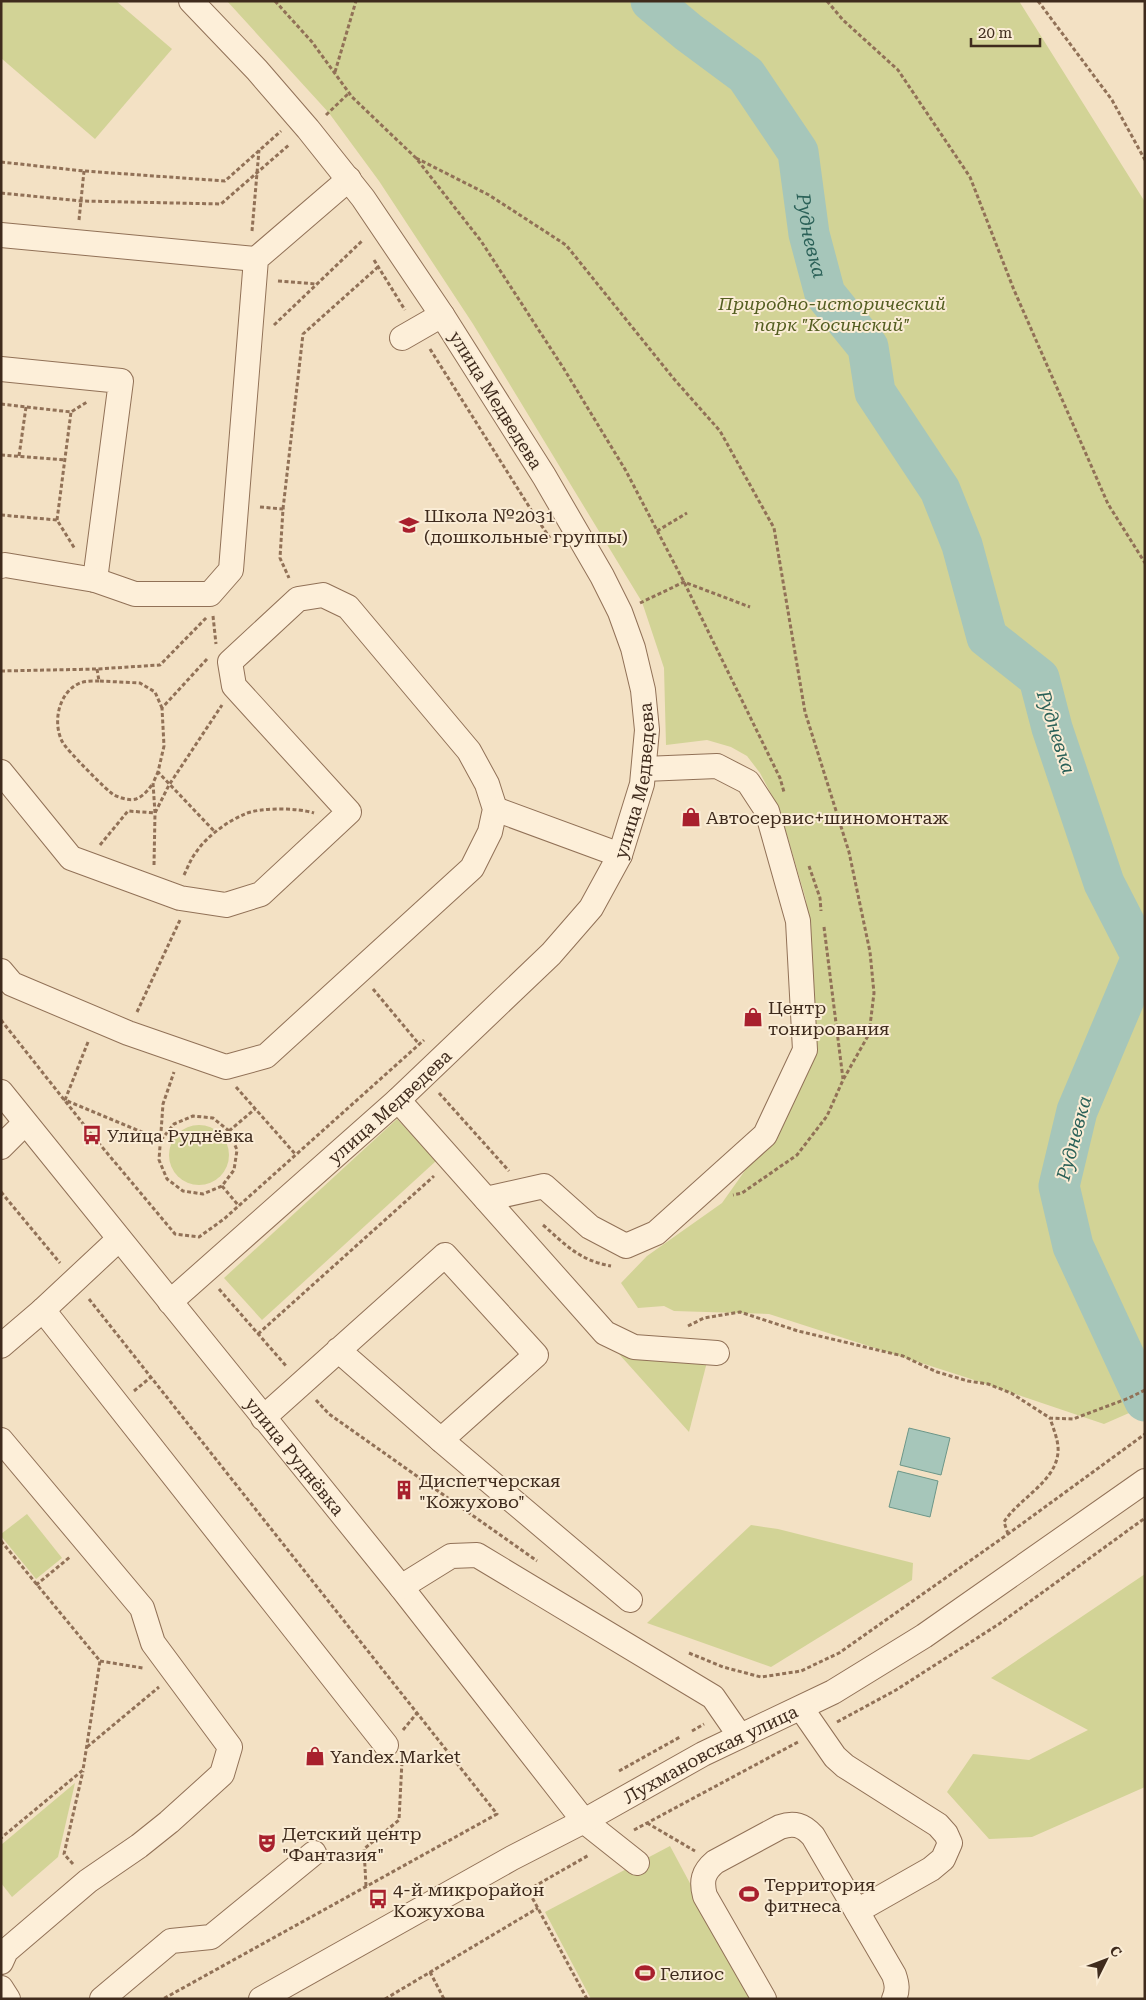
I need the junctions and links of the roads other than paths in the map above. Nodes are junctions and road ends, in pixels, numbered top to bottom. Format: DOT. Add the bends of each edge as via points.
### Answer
graph roads {
  1 [pos="191,1"];
  2 [pos="349,180"];
  3 [pos="1,235"];
  4 [pos="253,265"];
  5 [pos="442,315"];
  6 [pos="409,334"];
  7 [pos="1,369"];
  8 [pos="1,566"];
  9 [pos="95,580"];
  10 [pos="644,768"];
  11 [pos="1,772"];
  12 [pos="496,809"];
  13 [pos="620,855"];
  14 [pos="5,983"];
  15 [pos="1,1092"];
  16 [pos="398,1100"];
  17 [pos="26,1123"];
  18 [pos="1,1146"];
  19 [pos="486,1199"];
  20 [pos="119,1240"];
  21 [pos="170,1302"];
  22 [pos="43,1310"];
  23 [pos="1,1346"];
  24 [pos="338,1350"];
  25 [pos="717,1353"];
  26 [pos="263,1418"];
  27 [pos="1,1440"];
  28 [pos="441,1440"];
  29 [pos="1145,1481"];
  30 [pos="401,1587"];
  31 [pos="630,1600"];
  32 [pos="801,1708"];
  33 [pos="740,1736"];
  34 [pos="397,1745"];
  35 [pos="584,1821"];
  36 [pos="314,1853"];
  37 [pos="637,1863"];
  38 [pos="857,1911"];
  39 [pos="1,1962"];
  40 [pos="1,1988"];
  41 [pos="8,1999"];
  42 [pos="102,1999"];
  43 [pos="261,1999"];
  44 [pos="764,1999"];
  45 [pos="894,1999"];
  1 -- 2 [label="street, улица Медведева" via="258,70"];
  2 -- 4 [label="street"];
  2 -- 5 [label="street, улица Медведева"];
  3 -- 4 [label="street"];
  4 -- 9 [label="street" via="231,570 210,594 135,594"];
  5 -- 6 [label="street"];
  5 -- 10 [label="street, улица Медведева" via="544,476 620,612 644,690 647,730"];
  7 -- 9 [label="street" via="121,381"];
  8 -- 9 [label="street"];
  10 -- 13 [label="street, улица Медведева"];
  10 -- 19 [label="street" via="717,766 748,782 767,811 798,921 805,1050 765,1135 656,1233 626,1246 590,1227 544,1186"];
  11 -- 12 [label="street" via="71,858 172,894 226,905 261,894 349,812 234,686 230,662 298,599 323,595 348,607 469,750"];
  12 -- 13 [label="street"];
  12 -- 14 [label="street" via="490,832 472,868 266,1056 226,1067 128,1033"];
  13 -- 16 [label="street, улица Медведева" via="591,908 551,954"];
  15 -- 17 [label="street, улица Руднёвка"];
  16 -- 19 [label="street"];
  16 -- 21 [label="street, улица Медведева"];
  17 -- 18 [label="street"];
  17 -- 20 [label="street, улица Руднёвка"];
  19 -- 25 [label="street" via="605,1333 634,1347"];
  20 -- 21 [label="street, улица Руднёвка"];
  20 -- 22 [label="street"];
  21 -- 26 [label="street, улица Руднёвка"];
  22 -- 23 [label="street"];
  22 -- 34 [label="street"];
  24 -- 26 [label="street"];
  24 -- 28 [label="street"];
  24 -- 28 [label="street" via="445,1255 536,1355"];
  26 -- 30 [label="street, улица Руднёвка"];
  27 -- 39 [label="street" via="142,1608 153,1643 230,1748 222,1774 139,1846 88,1881 6,1952"];
  28 -- 31 [label="street"];
  29 -- 32 [label="street, Лухмановская улица" via="902,1650 834,1692"];
  30 -- 33 [label="street" via="451,1556 477,1555 713,1697"];
  30 -- 35 [label="street, улица Руднёвка"];
  32 -- 33 [label="street, Лухмановская улица"];
  32 -- 38 [label="street" via="835,1757 938,1825 950,1843 943,1859 931,1868"];
  33 -- 35 [label="street, Лухмановская улица"];
  35 -- 37 [label="street, улица Руднёвка"];
  35 -- 43 [label="street, Лухмановская улица"];
  36 -- 42 [label="street" via="211,1937 171,1941"];
  38 -- 44 [label="street" via="813,1836 798,1825 780,1827 707,1869 702,1887 705,1896"];
  38 -- 45 [label="street" via="894,1975 897,1984"];
  40 -- 41 [label="street"];
}
